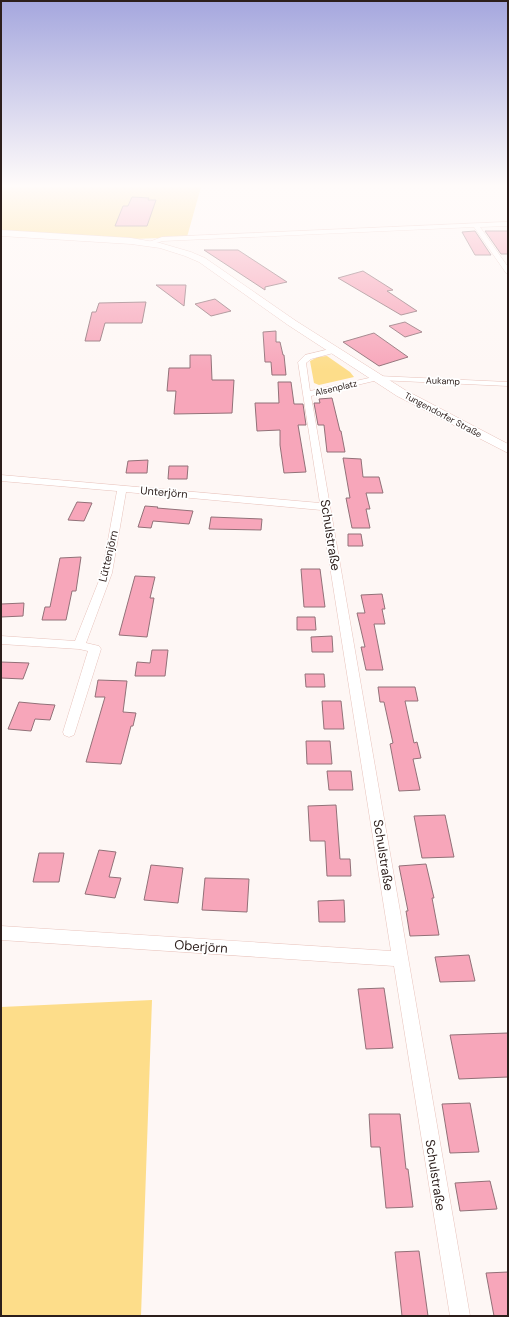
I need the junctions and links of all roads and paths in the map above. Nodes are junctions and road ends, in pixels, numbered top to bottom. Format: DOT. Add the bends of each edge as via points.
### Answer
graph roads {
  1 [pos="171,248"];
  2 [pos="492,248"];
  3 [pos="508,272"];
  4 [pos="334,350"];
  5 [pos="378,378"];
  6 [pos="508,384"];
  7 [pos="307,394"];
  8 [pos="508,449"];
  9 [pos="1,478"];
  10 [pos="122,488"];
  11 [pos="326,507"];
  12 [pos="1,640"];
  13 [pos="78,645"];
  14 [pos="69,732"];
  15 [pos="1,933"];
  16 [pos="401,959"];
  17 [pos="460,1316"];
  1 -- 4 [label="main road, Alsenplatz" via="202,260"];
  2 -- 3 [label="street"];
  4 -- 5 [label="main road, Alsenplatz"];
  4 -- 7 [label="street, Alsenplatz" via="308,356 302,362"];
  5 -- 6 [label="street, Aukamp"];
  5 -- 7 [label="street, Alsenplatz"];
  5 -- 8 [label="main road, Tungendorfer Straße"];
  7 -- 11 [label="street, Schulstraße"];
  9 -- 10 [label="street, Unterjörn"];
  10 -- 11 [label="street, Unterjörn"];
  10 -- 13 [label="street, Lüttenjörn" via="107,573"];
  11 -- 16 [label="street, Schulstraße"];
  12 -- 13 [label="street"];
  13 -- 14 [label="street" via="95,649"];
  15 -- 16 [label="street, Oberjörn"];
  16 -- 17 [label="street, Schulstraße"];
}
